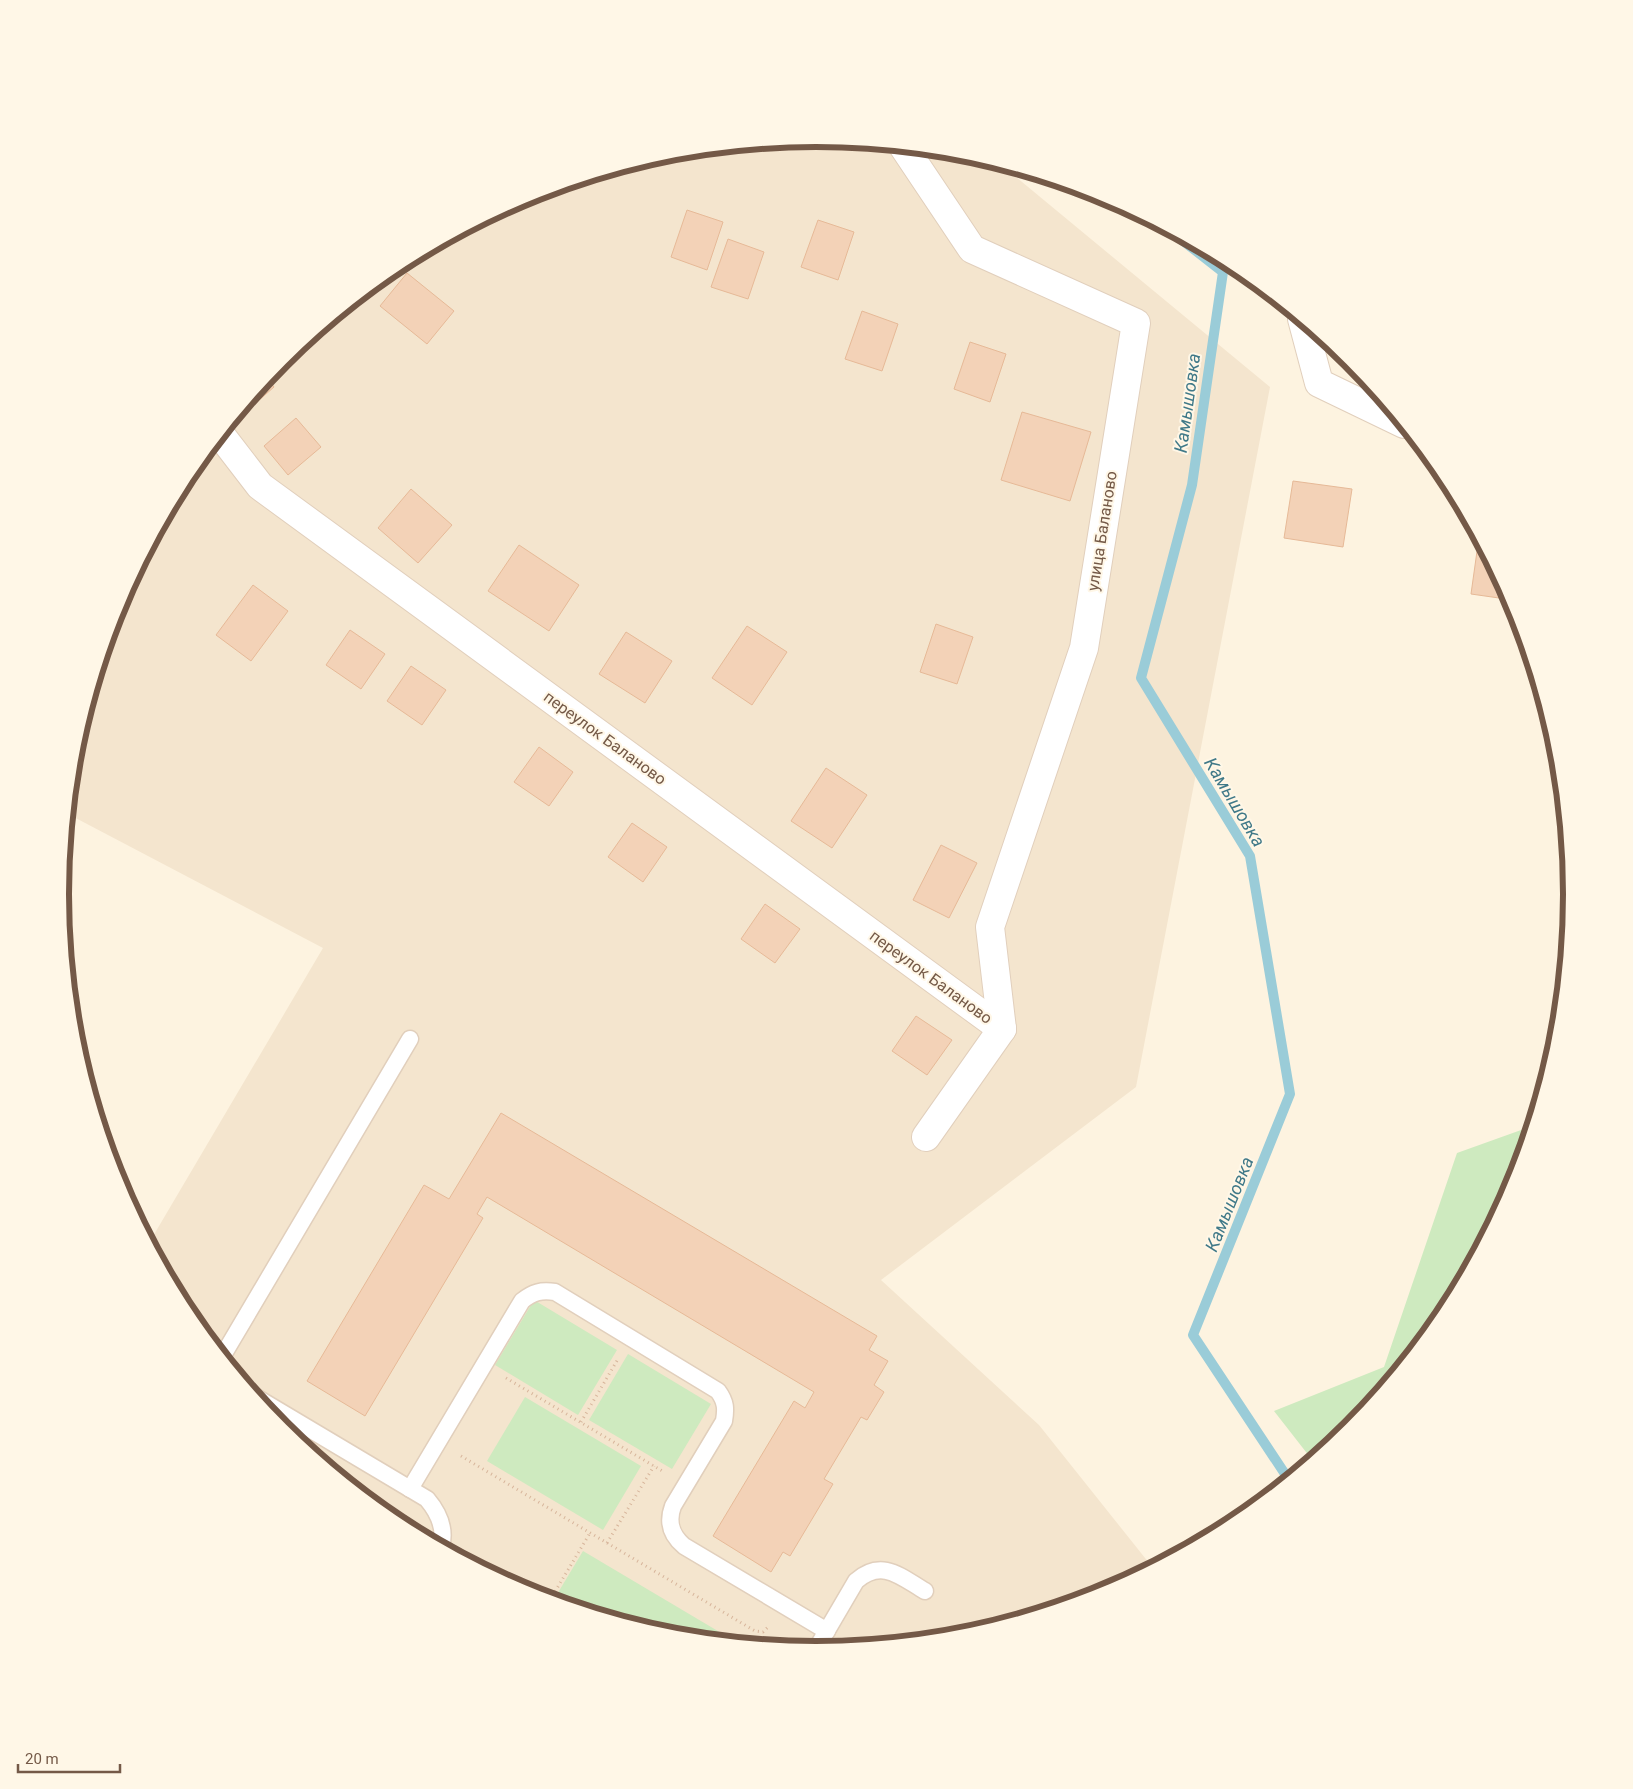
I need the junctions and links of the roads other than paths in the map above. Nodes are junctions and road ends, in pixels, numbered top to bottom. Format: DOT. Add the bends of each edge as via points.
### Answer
graph roads {
  1 [pos="907,152"];
  2 [pos="1304,327"];
  3 [pos="1394,419"];
  4 [pos="223,438"];
  5 [pos="1002,1029"];
  6 [pos="410,1039"];
  7 [pos="926,1136"];
  8 [pos="225,1352"];
  9 [pos="272,1407"];
  10 [pos="410,1489"];
  11 [pos="441,1541"];
  12 [pos="925,1592"];
  13 [pos="827,1631"];
  14 [pos="820,1642"];
  1 -- 5 [label="street, улица Баланово" via="972,248 1136,323 1084,648 990,927"];
  2 -- 3 [label="street" via="1319,384"];
  4 -- 5 [label="street, переулок Баланово" via="260,486"];
  5 -- 7 [label="street"];
  6 -- 8 [label="lane"];
  9 -- 10 [label="lane"];
  10 -- 11 [label="lane" via="427,1499 434,1508 442,1530"];
  10 -- 13 [label="lane" via="522,1301 538,1291 556,1292 710,1384 724,1398 724,1422 670,1513 672,1533 684,1546"];
  12 -- 13 [label="lane" via="894,1573 869,1572 856,1581"];
  13 -- 14 [label="lane"];
}
